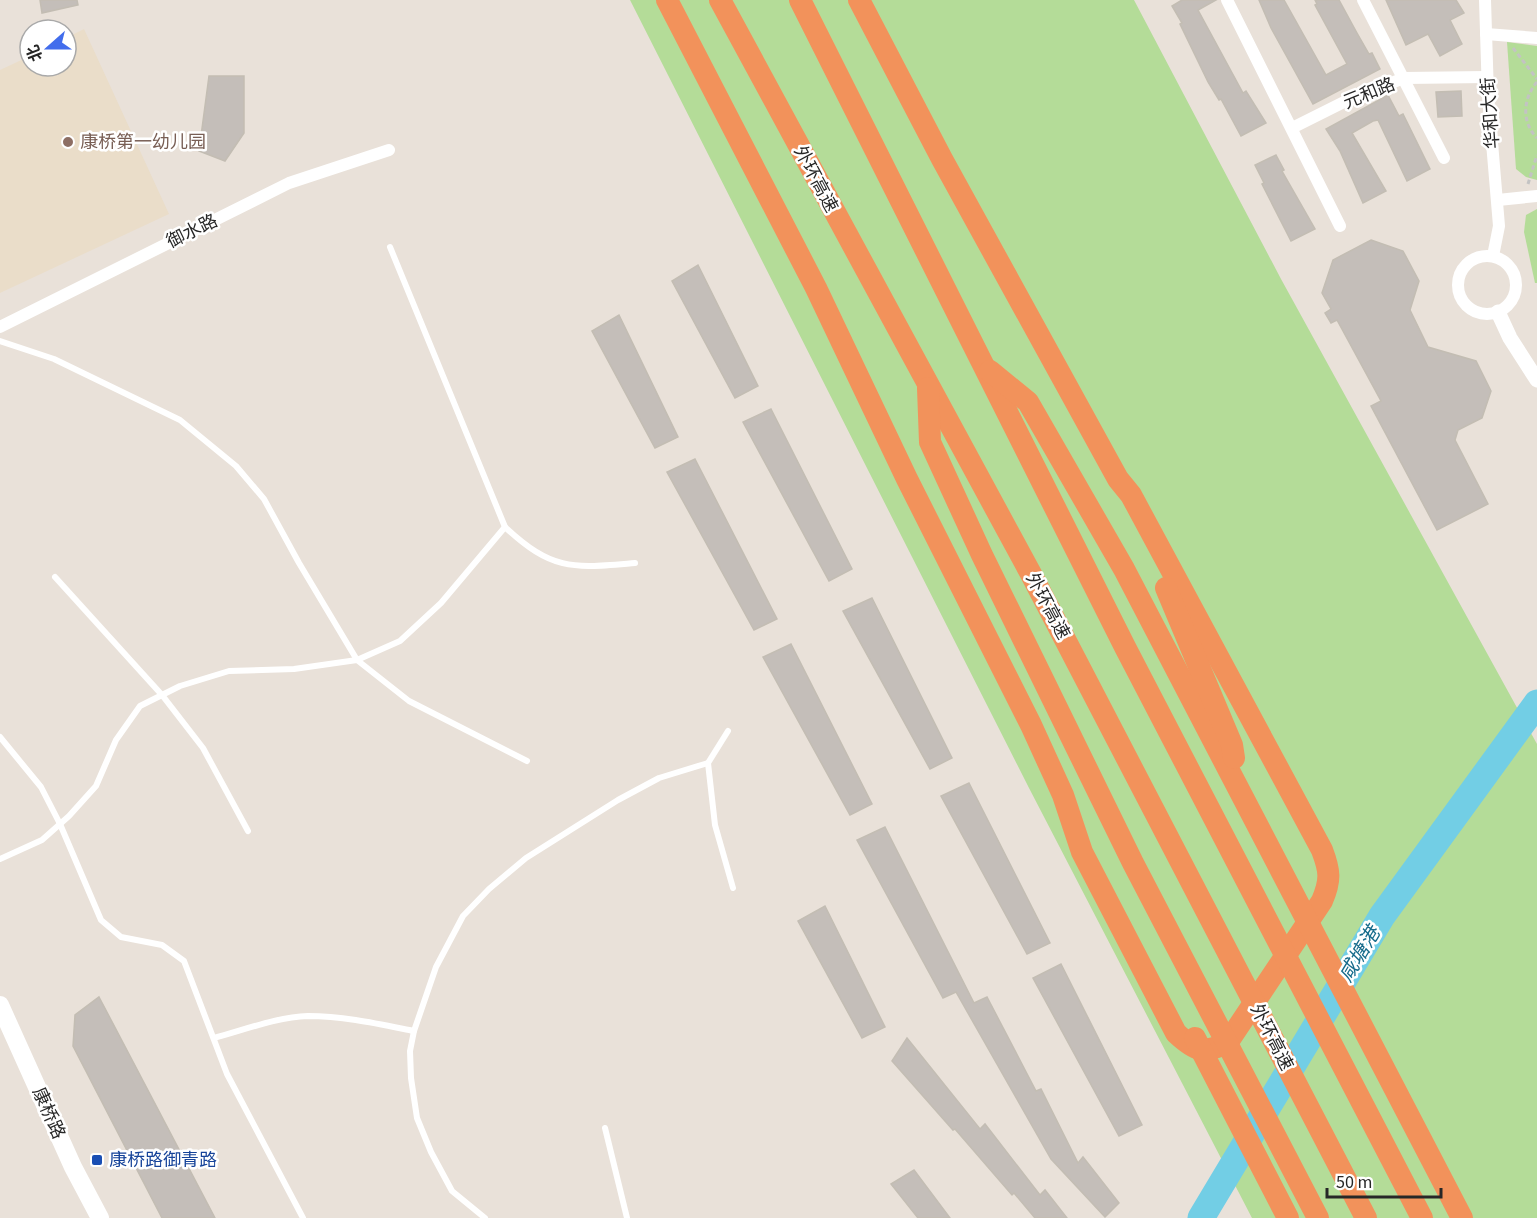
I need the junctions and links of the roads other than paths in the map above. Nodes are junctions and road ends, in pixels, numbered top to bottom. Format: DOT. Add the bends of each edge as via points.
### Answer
graph roads {
  1 [pos="667,0"];
  2 [pos="720,0"];
  3 [pos="800,0"];
  4 [pos="859,0"];
  5 [pos="1227,0"];
  6 [pos="1363,0"];
  7 [pos="1485,0"];
  8 [pos="1486,34"];
  9 [pos="1537,38"];
  10 [pos="1487,77"];
  11 [pos="1404,78"];
  12 [pos="1292,128"];
  13 [pos="389,150"];
  14 [pos="1444,158"];
  15 [pos="1531,197"];
  16 [pos="1498,200"];
  17 [pos="1340,226"];
  18 [pos="390,247"];
  19 [pos="1493,256"];
  20 [pos="1498,312"];
  21 [pos="0,327"];
  22 [pos="0,341"];
  23 [pos="983,365"];
  24 [pos="1537,380"];
  25 [pos="928,383"];
  26 [pos="1118,479"];
  27 [pos="506,527"];
  28 [pos="635,563"];
  29 [pos="55,577"];
  30 [pos="357,660"];
  31 [pos="162,695"];
  32 [pos="1060,716"];
  33 [pos="728,731"];
  34 [pos="0,737"];
  35 [pos="527,761"];
  36 [pos="708,763"];
  37 [pos="1063,795"];
  38 [pos="1242,795"];
  39 [pos="60,824"];
  40 [pos="248,831"];
  41 [pos="1089,834"];
  42 [pos="0,859"];
  43 [pos="733,888"];
  44 [pos="2,1013"];
  45 [pos="414,1031"];
  46 [pos="214,1038"];
  47 [pos="605,1128"];
  48 [pos="100,1218"];
  49 [pos="303,1218"];
  50 [pos="485,1218"];
  51 [pos="627,1218"];
  52 [pos="1288,1218"];
  53 [pos="1318,1218"];
  54 [pos="1366,1218"];
  55 [pos="1422,1218"];
  56 [pos="1462,1218"];
  1 -- 37 [label="highway" via="816,288"];
  2 -- 25 [label="highway, 外环高速"];
  3 -- 23 [label="highway"];
  4 -- 26 [label="highway"];
  5 -- 12 [label="street"];
  6 -- 11 [label="street"];
  7 -- 8 [label="street, 华和大街"];
  8 -- 9 [label="street"];
  8 -- 10 [label="street, 华和大街"];
  10 -- 11 [label="street, 元和路"];
  10 -- 16 [label="street, 华和大街"];
  11 -- 12 [label="street, 元和路"];
  11 -- 14 [label="street"];
  12 -- 17 [label="street"];
  13 -- 21 [label="street, 御水路" via="290,183"];
  15 -- 16 [label="street"];
  16 -- 19 [label="street, 华和大街" via="1499,226"];
  18 -- 27 [label="lane"];
  19 -- 20 [label="street" via="1508,264 1517,283 1508,306"];
  19 -- 20 [label="street" via="1480,256 1468,263 1459,276 1458,286 1469,308 1487,314"];
  20 -- 24 [label="street"];
  22 -- 30 [label="lane" via="54,359 180,420 236,466 264,499"];
  23 -- 38 [label="highway" via="1028,402 1124,569"];
  23 -- 55 [label="highway"];
  25 -- 32 [label="highway" via="930,442"];
  25 -- 54 [label="highway, 外环高速"];
  26 -- 37 [label="highway" via="1136,505 1328,868 1329,885 1322,901 1228,1042 1212,1051 1191,1047 1176,1033 1082,852"];
  26 -- 38 [label="highway" via="1232,746"];
  27 -- 28 [label="lane" via="525,546 556,562 582,567"];
  27 -- 30 [label="lane" via="441,603 400,641"];
  29 -- 31 [label="lane"];
  30 -- 31 [label="lane" via="294,669 229,671"];
  30 -- 35 [label="lane" via="409,701"];
  31 -- 39 [label="lane" via="140,706 116,740 96,786"];
  31 -- 40 [label="lane" via="203,748"];
  32 -- 41 [label="highway"];
  32 -- 53 [label="highway"];
  33 -- 36 [label="lane"];
  34 -- 39 [label="lane" via="41,787"];
  36 -- 43 [label="lane" via="715,825"];
  36 -- 45 [label="lane" via="659,778 618,800 526,858 489,890 463,916 436,967"];
  37 -- 41 [label="highway"];
  38 -- 56 [label="highway"];
  39 -- 42 [label="lane" via="42,840"];
  39 -- 46 [label="lane" via="101,920 121,937 162,945 184,961"];
  41 -- 52 [label="highway"];
  44 -- 48 [label="main road, 康桥路"];
  45 -- 46 [label="lane" via="360,1020 307,1016"];
  45 -- 50 [label="lane" via="410,1069 417,1118 452,1191"];
  46 -- 49 [label="lane" via="227,1074"];
  47 -- 51 [label="lane"];
}
